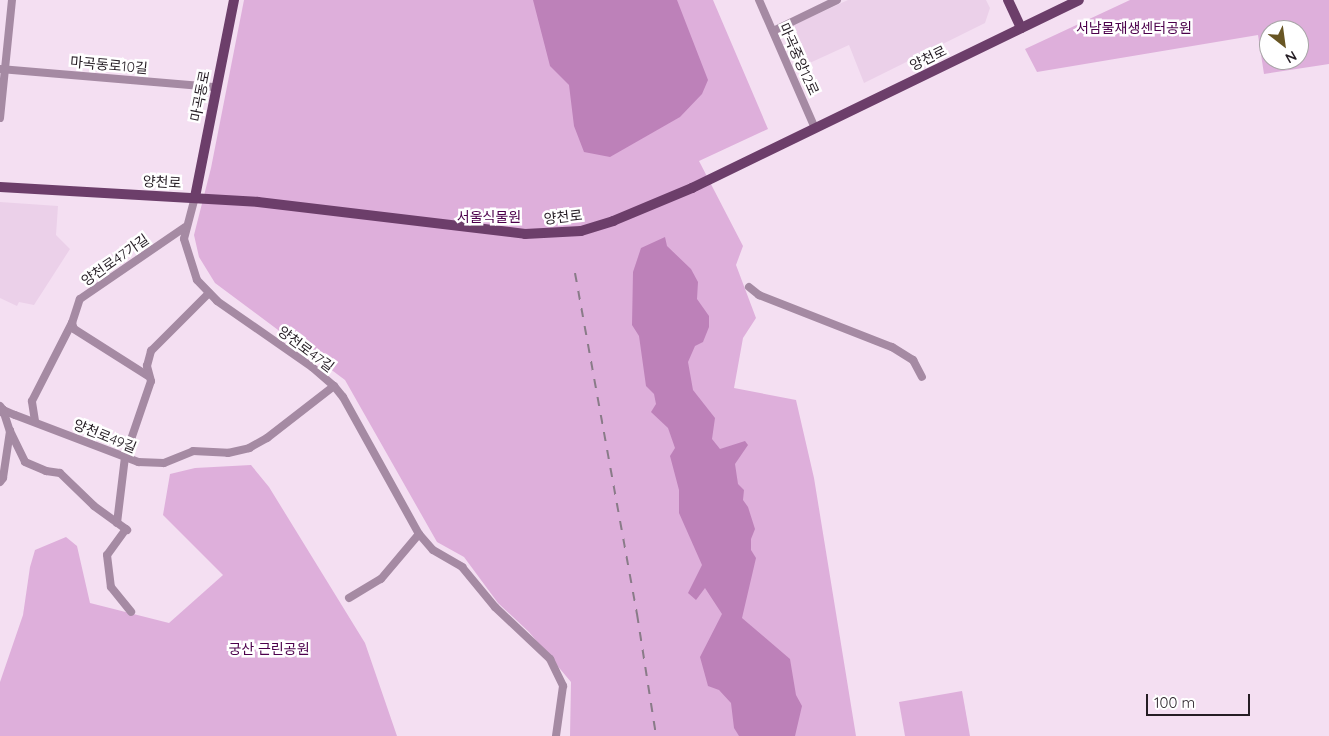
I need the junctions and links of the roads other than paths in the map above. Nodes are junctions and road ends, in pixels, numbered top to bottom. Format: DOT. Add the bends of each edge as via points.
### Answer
graph roads {
  1 [pos="12,0"];
  2 [pos="234,0"];
  3 [pos="760,0"];
  4 [pos="837,0"];
  5 [pos="1008,0"];
  6 [pos="1079,0"];
  7 [pos="1021,28"];
  8 [pos="773,32"];
  9 [pos="2,69"];
  10 [pos="216,87"];
  11 [pos="0,118"];
  12 [pos="815,128"];
  13 [pos="0,187"];
  14 [pos="195,197"];
  15 [pos="185,227"];
  16 [pos="749,287"];
  17 [pos="209,292"];
  18 [pos="72,323"];
  19 [pos="148,376"];
  20 [pos="922,377"];
  21 [pos="334,386"];
  22 [pos="1,410"];
  23 [pos="34,422"];
  24 [pos="10,431"];
  25 [pos="126,457"];
  26 [pos="0,482"];
  27 [pos="117,523"];
  28 [pos="419,534"];
  29 [pos="349,598"];
  30 [pos="131,612"];
  31 [pos="556,736"];
  1 -- 9 [label="street"];
  2 -- 10 [label="main road, 마곡동로"];
  3 -- 8 [label="street, 마곡중앙12로"];
  4 -- 8 [label="street"];
  5 -- 7 [label="main road"];
  6 -- 7 [label="main road, 양천로"];
  7 -- 12 [label="main road, 양천로"];
  8 -- 12 [label="street, 마곡중앙12로"];
  9 -- 10 [label="street, 마곡동로10길"];
  9 -- 11 [label="street"];
  10 -- 14 [label="main road, 마곡동로"];
  12 -- 14 [label="main road, 양천로" via="692,188 614,222 581,231 525,234"];
  13 -- 14 [label="main road, 양천로"];
  14 -- 15 [label="street, 양천로47길"];
  15 -- 17 [label="street, 양천로47길" via="184,239 197,280"];
  15 -- 18 [label="street, 양천로47가길" via="80,299"];
  16 -- 20 [label="street" via="759,295 892,347 913,360"];
  17 -- 19 [label="street" via="151,351"];
  17 -- 21 [label="street, 양천로47길"];
  18 -- 19 [label="street" via="74,329"];
  18 -- 23 [label="street, 양천로47가길" via="32,401"];
  19 -- 25 [label="street" via="151,381"];
  21 -- 25 [label="street, 양천로49길" via="267,438 249,448 228,453 194,451 164,462 138,462"];
  21 -- 28 [label="street, 양천로47길"];
  22 -- 23 [label="street, 양천로49길"];
  22 -- 24 [label="street"];
  23 -- 25 [label="street, 양천로49길"];
  24 -- 26 [label="street" via="4,478"];
  24 -- 27 [label="street" via="25,462 60,473"];
  25 -- 27 [label="street"];
  27 -- 30 [label="street" via="126,529 107,555 110,587"];
  28 -- 29 [label="street" via="381,579"];
  28 -- 31 [label="street, 양천로47길" via="433,550 462,567 495,607 550,658 563,686"];
}
